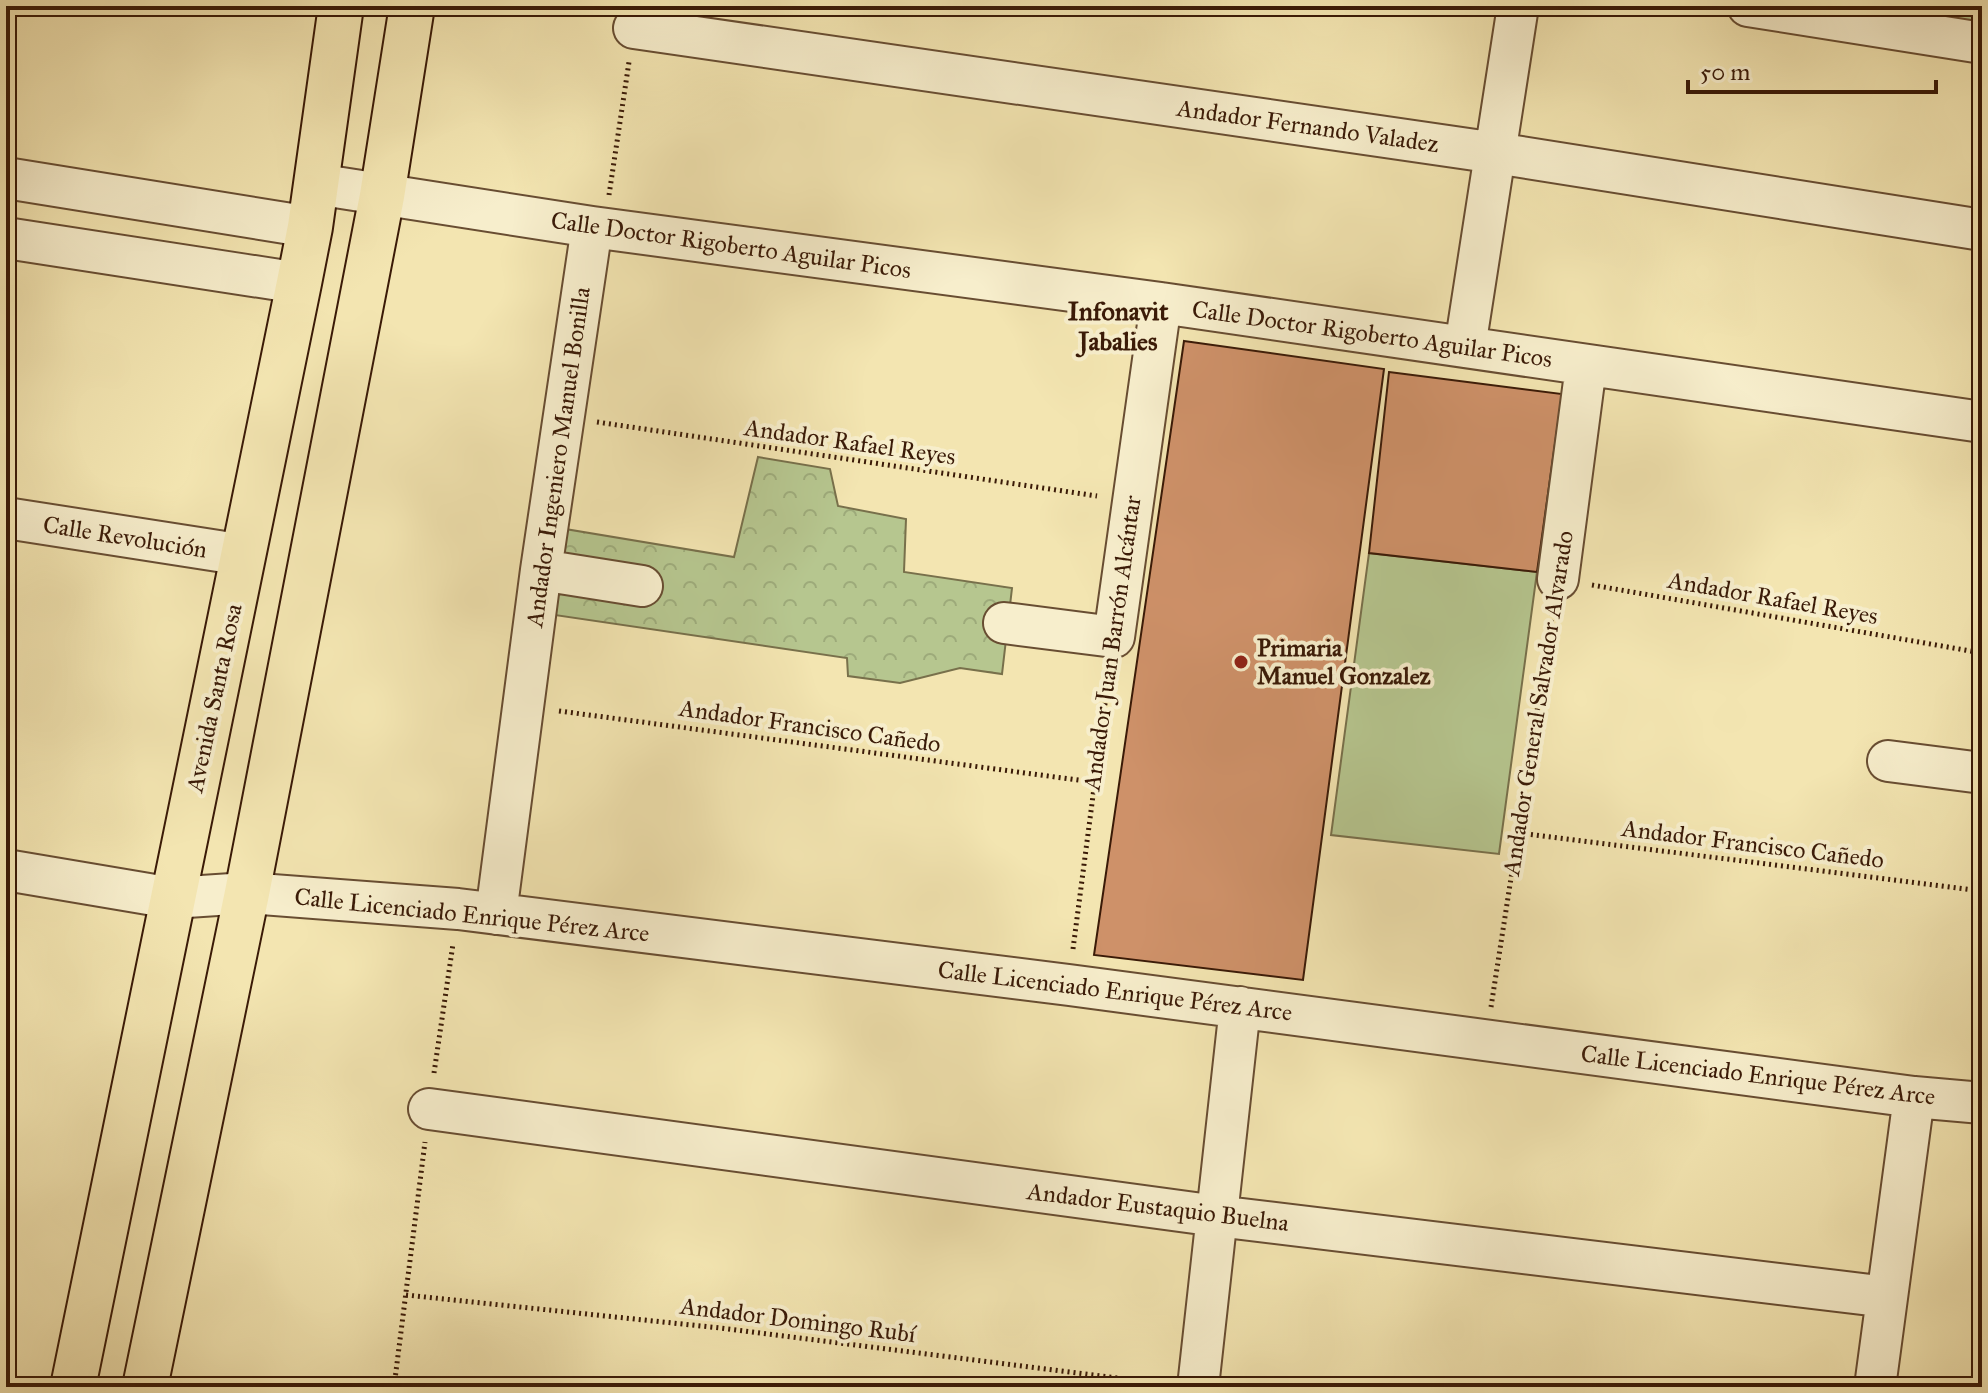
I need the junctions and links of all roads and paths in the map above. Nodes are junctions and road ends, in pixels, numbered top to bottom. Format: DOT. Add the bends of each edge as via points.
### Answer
graph roads {
  1 [pos="341,6"];
  2 [pos="412,6"];
  3 [pos="1518,6"];
  4 [pos="1748,6"];
  5 [pos="634,28"];
  6 [pos="1982,43"];
  7 [pos="1496,153"];
  8 [pos="6,178"];
  9 [pos="316,184"];
  10 [pos="382,196"];
  11 [pos="310,227"];
  12 [pos="592,227"];
  13 [pos="1982,230"];
  14 [pos="6,238"];
  15 [pos="299,283"];
  16 [pos="1161,303"];
  17 [pos="1465,347"];
  18 [pos="1586,366"];
  19 [pos="564,417"];
  20 [pos="1982,422"];
  21 [pos="1131,500"];
  22 [pos="6,518"];
  23 [pos="244,555"];
  24 [pos="541,570"];
  25 [pos="1558,579"];
  26 [pos="642,586"];
  27 [pos="1004,623"];
  28 [pos="1114,637"];
  29 [pos="1982,653"];
  30 [pos="522,706"];
  31 [pos="1888,761"];
  32 [pos="1982,773"];
  33 [pos="1093,782"];
  34 [pos="1519,833"];
  35 [pos="6,870"];
  36 [pos="1982,891"];
  37 [pos="247,893"];
  38 [pos="172,898"];
  39 [pos="496,914"];
  40 [pos="1069,985"];
  41 [pos="1240,1007"];
  42 [pos="1486,1040"];
  43 [pos="1914,1097"];
  44 [pos="1982,1103"];
  45 [pos="429,1109"];
  46 [pos="1217,1216"];
  47 [pos="406,1295"];
  48 [pos="1887,1297"];
  49 [pos="1184,1386"];
  50 [pos="73,1387"];
  51 [pos="145,1387"];
  52 [pos="1875,1387"];
  1 -- 9 [label="main road, Avenida Santa Rosa"];
  2 -- 10 [label="main road"];
  3 -- 7 [label="street"];
  4 -- 6 [label="street"];
  5 -- 7 [label="street, Andador Fernando Valadez"];
  5 -- 12 [label="path" via="607,210"];
  7 -- 13 [label="street, Andador Fernando Valadez"];
  7 -- 17 [label="street"];
  8 -- 11 [label="street"];
  9 -- 10 [label="street, Calle Doctor Rigoberto Aguilar Picos"];
  9 -- 11 [label="main road, Avenida Santa Rosa"];
  10 -- 12 [label="street, Calle Doctor Rigoberto Aguilar Picos"];
  10 -- 37 [label="main road"];
  11 -- 15 [label="main road, Avenida Santa Rosa"];
  12 -- 16 [label="street, Calle Doctor Rigoberto Aguilar Picos"];
  12 -- 19 [label="street, Andador Ingeniero Manuel Bonilla"];
  14 -- 15 [label="street"];
  15 -- 23 [label="main road, Avenida Santa Rosa"];
  16 -- 17 [label="street, Calle Doctor Rigoberto Aguilar Picos"];
  16 -- 21 [label="street, Andador Juan Barrón Alcántar"];
  17 -- 18 [label="street, Calle Doctor Rigoberto Aguilar Picos"];
  18 -- 20 [label="street, Calle Doctor Rigoberto Aguilar Picos"];
  18 -- 25 [label="street, Andador General Salvador Alvarado"];
  19 -- 21 [label="path, Andador Rafael Reyes"];
  19 -- 24 [label="street, Andador Ingeniero Manuel Bonilla"];
  21 -- 28 [label="street, Andador Juan Barrón Alcántar"];
  22 -- 23 [label="street, Calle Revolución"];
  23 -- 38 [label="main road, Avenida Santa Rosa"];
  24 -- 26 [label="street"];
  24 -- 30 [label="street, Andador Ingeniero Manuel Bonilla"];
  25 -- 29 [label="path, Andador Rafael Reyes"];
  25 -- 34 [label="path, Andador General Salvador Alvarado"];
  27 -- 28 [label="street"];
  28 -- 33 [label="path, Andador Juan Barrón Alcántar"];
  30 -- 33 [label="path, Andador Francisco Cañedo"];
  30 -- 39 [label="street, Andador Ingeniero Manuel Bonilla"];
  31 -- 32 [label="street"];
  33 -- 40 [label="path, Andador Juan Barrón Alcántar"];
  34 -- 36 [label="path, Andador Francisco Cañedo"];
  34 -- 42 [label="path, Andador General Salvador Alvarado"];
  35 -- 38 [label="street, Calle Licenciado Enrique Pérez Arce"];
  37 -- 38 [label="street, Calle Licenciado Enrique Pérez Arce"];
  37 -- 39 [label="street, Calle Licenciado Enrique Pérez Arce"];
  37 -- 51 [label="main road"];
  38 -- 50 [label="main road, Avenida Santa Rosa"];
  39 -- 40 [label="street, Calle Licenciado Enrique Pérez Arce"];
  40 -- 41 [label="street, Calle Licenciado Enrique Pérez Arce"];
  41 -- 42 [label="street, Calle Licenciado Enrique Pérez Arce"];
  41 -- 46 [label="street"];
  42 -- 43 [label="street, Calle Licenciado Enrique Pérez Arce"];
  43 -- 44 [label="street, Calle Licenciado Enrique Pérez Arce"];
  43 -- 48 [label="street"];
  45 -- 46 [label="street, Andador Eustaquio Buelna"];
  46 -- 48 [label="street, Andador Eustaquio Buelna"];
  46 -- 49 [label="street"];
  47 -- 49 [label="path, Andador Domingo Rubí"];
  48 -- 52 [label="street"];
}
